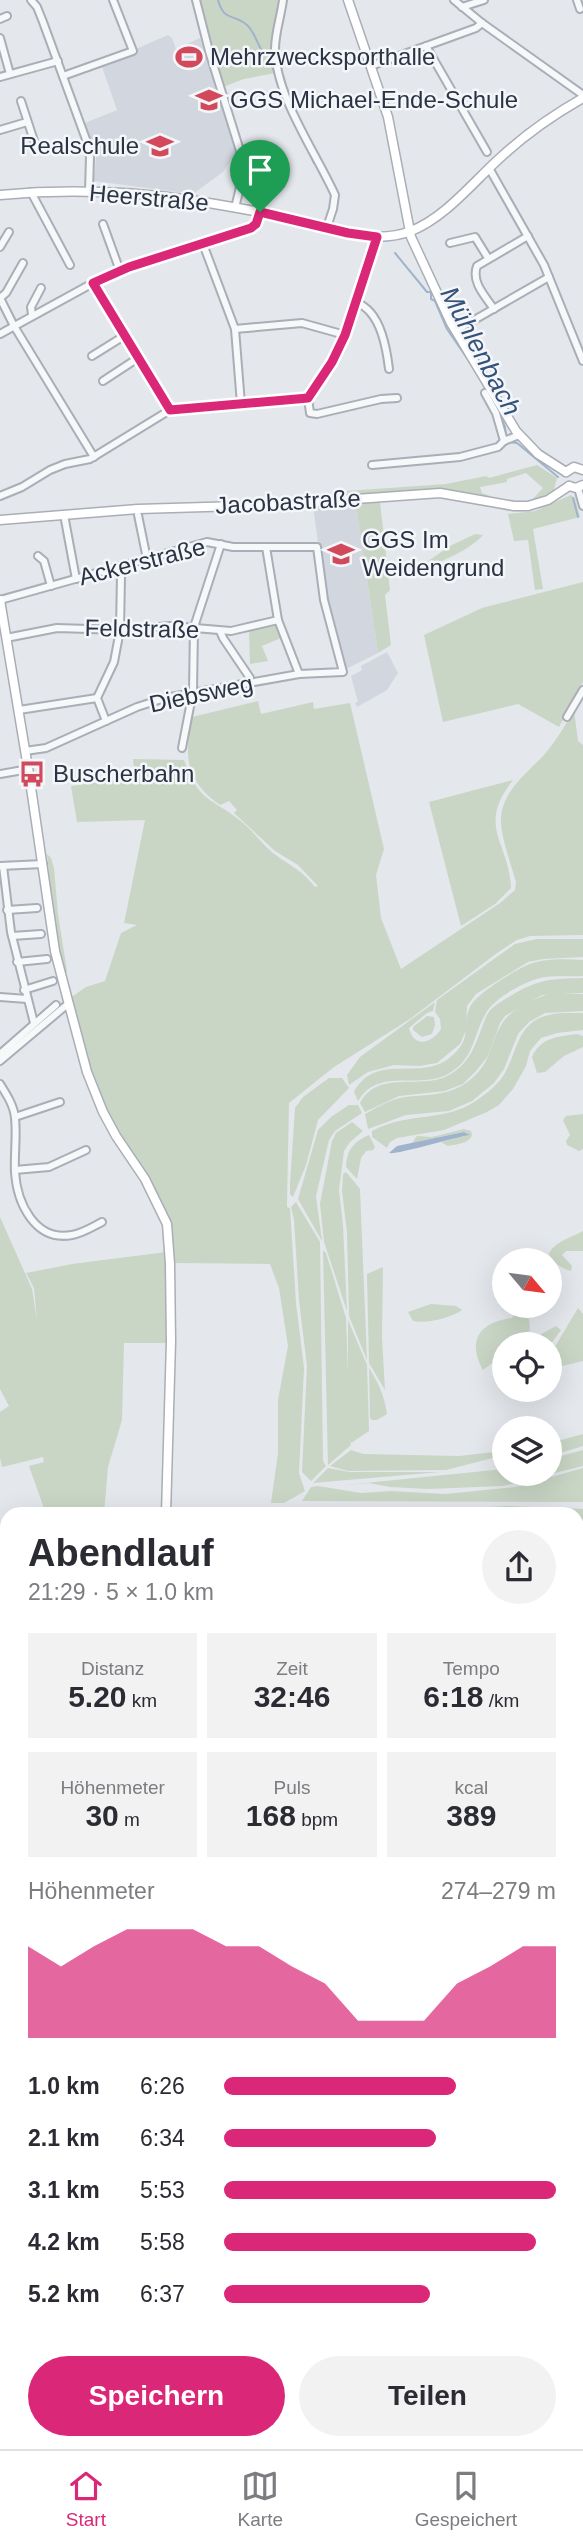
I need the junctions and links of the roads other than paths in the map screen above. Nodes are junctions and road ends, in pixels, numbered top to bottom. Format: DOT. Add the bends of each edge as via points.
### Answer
graph roads {
  1 [pos="31,0"];
  2 [pos="113,0"];
  3 [pos="196,0"];
  4 [pos="283,0"];
  5 [pos="348,0"];
  6 [pos="454,0"];
  7 [pos="484,0"];
  8 [pos="577,0"];
  9 [pos="462,8"];
  10 [pos="580,9"];
  11 [pos="482,23"];
  12 [pos="0,37"];
  13 [pos="426,46"];
  14 [pos="58,61"];
  15 [pos="370,66"];
  16 [pos="10,74"];
  17 [pos="63,76"];
  18 [pos="0,77"];
  19 [pos="583,97"];
  20 [pos="21,101"];
  21 [pos="27,122"];
  22 [pos="0,130"];
  23 [pos="37,150"];
  24 [pos="488,152"];
  25 [pos="489,168"];
  26 [pos="89,191"];
  27 [pos="31,192"];
  28 [pos="0,195"];
  29 [pos="235,208"];
  30 [pos="260,212"];
  31 [pos="103,224"];
  32 [pos="327,227"];
  33 [pos="9,232"];
  34 [pos="409,232"];
  35 [pos="528,236"];
  36 [pos="377,237"];
  37 [pos="450,243"];
  38 [pos="203,244"];
  39 [pos="0,247"];
  40 [pos="488,258"];
  41 [pos="23,263"];
  42 [pos="70,265"];
  43 [pos="120,271"];
  44 [pos="549,277"];
  45 [pos="93,283"];
  46 [pos="41,288"];
  47 [pos="0,298"];
  48 [pos="356,301"];
  49 [pos="494,309"];
  50 [pos="32,315"];
  51 [pos="14,326"];
  52 [pos="235,329"];
  53 [pos="455,331"];
  54 [pos="0,334"];
  55 [pos="345,335"];
  56 [pos="124,336"];
  57 [pos="92,356"];
  58 [pos="138,358"];
  59 [pos="583,361"];
  60 [pos="389,369"];
  61 [pos="103,381"];
  62 [pos="485,393"];
  63 [pos="308,398"];
  64 [pos="397,398"];
  65 [pos="241,404"];
  66 [pos="170,410"];
  67 [pos="519,435"];
  68 [pos="504,441"];
  69 [pos="94,457"];
  70 [pos="372,465"];
  71 [pos="583,470"];
  72 [pos="566,472"];
  73 [pos="569,486"];
  74 [pos="581,487"];
  75 [pos="0,496"];
  76 [pos="583,506"];
  77 [pos="138,515"];
  78 [pos="0,520"];
  79 [pos="65,520"];
  80 [pos="221,544"];
  81 [pos="266,547"];
  82 [pos="38,556"];
  83 [pos="147,559"];
  84 [pos="118,566"];
  85 [pos="76,579"];
  86 [pos="51,586"];
  87 [pos="0,600"];
  88 [pos="278,620"];
  89 [pos="194,627"];
  90 [pos="120,630"];
  91 [pos="220,631"];
  92 [pos="6,638"];
  93 [pos="343,672"];
  94 [pos="299,674"];
  95 [pos="250,683"];
  96 [pos="583,690"];
  97 [pos="193,691"];
  98 [pos="97,698"];
  99 [pos="19,710"];
  100 [pos="567,717"];
  101 [pos="106,721"];
  102 [pos="182,748"];
  103 [pos="25,751"];
  104 [pos="29,769"];
  105 [pos="0,774"];
  106 [pos="43,864"];
  107 [pos="1,866"];
  108 [pos="37,908"];
  109 [pos="7,910"];
  110 [pos="0,931"];
  111 [pos="11,934"];
  112 [pos="41,934"];
  113 [pos="47,959"];
  114 [pos="17,962"];
  115 [pos="53,981"];
  116 [pos="24,990"];
  117 [pos="0,997"];
  118 [pos="27,999"];
  119 [pos="69,1003"];
  120 [pos="56,1004"];
  121 [pos="34,1023"];
  122 [pos="0,1054"];
  123 [pos="0,1061"];
  124 [pos="0,1084"];
  125 [pos="60,1102"];
  126 [pos="15,1117"];
  127 [pos="86,1150"];
  128 [pos="15,1170"];
  129 [pos="102,1222"];
  130 [pos="166,1507"];
  1 -- 14 [label="street"];
  2 -- 17 [label="street" via="133,51"];
  3 -- 29 [label="street" via="242,154"];
  4 -- 32 [label="street" via="275,45 278,71 335,195"];
  5 -- 15 [label="main road"];
  6 -- 9 [label="street"];
  7 -- 9 [label="street"];
  8 -- 10 [label="street"];
  9 -- 11 [label="street"];
  11 -- 13 [label="street"];
  11 -- 19 [label="street"];
  12 -- 16 [label="street"];
  13 -- 15 [label="street"];
  13 -- 24 [label="street"];
  14 -- 16 [label="street"];
  14 -- 17 [label="street"];
  15 -- 34 [label="main road" via="391,127"];
  16 -- 18 [label="street"];
  17 -- 26 [label="street" via="87,142"];
  19 -- 25 [label="main road, Heerstraße" via="534,129"];
  20 -- 21 [label="street"];
  21 -- 22 [label="street"];
  21 -- 23 [label="street"];
  25 -- 34 [label="main road, Heerstraße" via="443,211"];
  25 -- 35 [label="street"];
  26 -- 27 [label="main road, Heerstraße"];
  26 -- 29 [label="main road, Heerstraße"];
  27 -- 28 [label="main road, Heerstraße"];
  27 -- 42 [label="street"];
  29 -- 30 [label="main road, Heerstraße"];
  30 -- 32 [label="main road, Heerstraße"];
  30 -- 38 [label="street" via="251,228"];
  31 -- 43 [label="street"];
  32 -- 36 [label="main road, Heerstraße"];
  33 -- 39 [label="street"];
  34 -- 36 [label="main road, Heerstraße"];
  34 -- 53 [label="main road"];
  35 -- 40 [label="street"];
  35 -- 44 [label="street"];
  36 -- 48 [label="street"];
  37 -- 40 [label="street" via="475,237"];
  38 -- 43 [label="street"];
  38 -- 52 [label="street"];
  40 -- 49 [label="street" via="474,275"];
  41 -- 47 [label="street"];
  43 -- 45 [label="street"];
  44 -- 49 [label="street"];
  44 -- 59 [label="street"];
  45 -- 50 [label="street"];
  45 -- 56 [label="street"];
  46 -- 50 [label="street" via="30,307"];
  47 -- 51 [label="street"];
  48 -- 55 [label="street"];
  48 -- 60 [label="street" via="377,323"];
  49 -- 53 [label="street"];
  50 -- 51 [label="street"];
  51 -- 54 [label="street"];
  51 -- 69 [label="street"];
  52 -- 55 [label="street" via="302,323"];
  52 -- 65 [label="street"];
  53 -- 67 [label="main road"];
  55 -- 63 [label="street"];
  56 -- 57 [label="street"];
  56 -- 58 [label="street"];
  58 -- 61 [label="street"];
  58 -- 66 [label="street"];
  62 -- 68 [label="street"];
  63 -- 64 [label="street" via="310,413 317,414"];
  63 -- 65 [label="street"];
  65 -- 66 [label="street"];
  66 -- 69 [label="street"];
  67 -- 68 [label="street"];
  67 -- 72 [label="main road"];
  68 -- 70 [label="street" via="498,447 458,457"];
  69 -- 75 [label="street" via="50,470"];
  71 -- 72 [label="main road" via="573,467"];
  72 -- 73 [label="main road"];
  73 -- 74 [label="main road"];
  73 -- 78 [label="main road, Jacobastraße" via="528,506 440,493"];
  74 -- 76 [label="street"];
  77 -- 83 [label="street"];
  79 -- 85 [label="street"];
  80 -- 81 [label="street, Ackerstraße"];
  80 -- 83 [label="street, Ackerstraße" via="206,542"];
  80 -- 89 [label="street"];
  81 -- 88 [label="street"];
  81 -- 93 [label="street, Ackerstraße" via="317,547 324,600"];
  82 -- 86 [label="street, Ackerstraße" via="44,561"];
  83 -- 84 [label="street, Ackerstraße"];
  84 -- 85 [label="street, Ackerstraße"];
  84 -- 90 [label="street"];
  85 -- 86 [label="street, Ackerstraße"];
  86 -- 87 [label="street, Ackerstraße"];
  87 -- 92 [label="main road"];
  88 -- 91 [label="street, Feldstraße"];
  88 -- 94 [label="street"];
  89 -- 90 [label="street, Feldstraße"];
  89 -- 91 [label="street, Feldstraße"];
  89 -- 97 [label="street"];
  90 -- 92 [label="street, Feldstraße" via="57,628"];
  90 -- 98 [label="street" via="114,662"];
  91 -- 95 [label="street"];
  92 -- 99 [label="main road"];
  93 -- 94 [label="street, Diebsweg"];
  94 -- 95 [label="street, Diebsweg"];
  95 -- 97 [label="street, Diebsweg"];
  96 -- 100 [label="street"];
  97 -- 101 [label="street, Diebsweg"];
  97 -- 102 [label="street"];
  98 -- 99 [label="street"];
  98 -- 101 [label="street"];
  99 -- 103 [label="main road"];
  101 -- 103 [label="street, Diebsweg" via="46,748"];
  103 -- 104 [label="main road"];
  104 -- 105 [label="street"];
  104 -- 106 [label="main road"];
  106 -- 107 [label="street"];
  106 -- 119 [label="main road" via="55,951"];
  107 -- 109 [label="street"];
  108 -- 109 [label="street"];
  109 -- 111 [label="street"];
  110 -- 111 [label="street"];
  111 -- 112 [label="street"];
  111 -- 114 [label="street"];
  113 -- 114 [label="street"];
  114 -- 116 [label="street"];
  115 -- 116 [label="street"];
  116 -- 118 [label="street"];
  117 -- 118 [label="street"];
  118 -- 121 [label="street"];
  119 -- 123 [label="street"];
  119 -- 130 [label="main road" via="103,1112 167,1223 171,1340"];
  120 -- 121 [label="street"];
  121 -- 122 [label="street"];
  124 -- 126 [label="street"];
  125 -- 126 [label="street"];
  126 -- 128 [label="street"];
  127 -- 128 [label="street" via="49,1167"];
  128 -- 129 [label="street" via="22,1204 42,1230 71,1235"];
}
